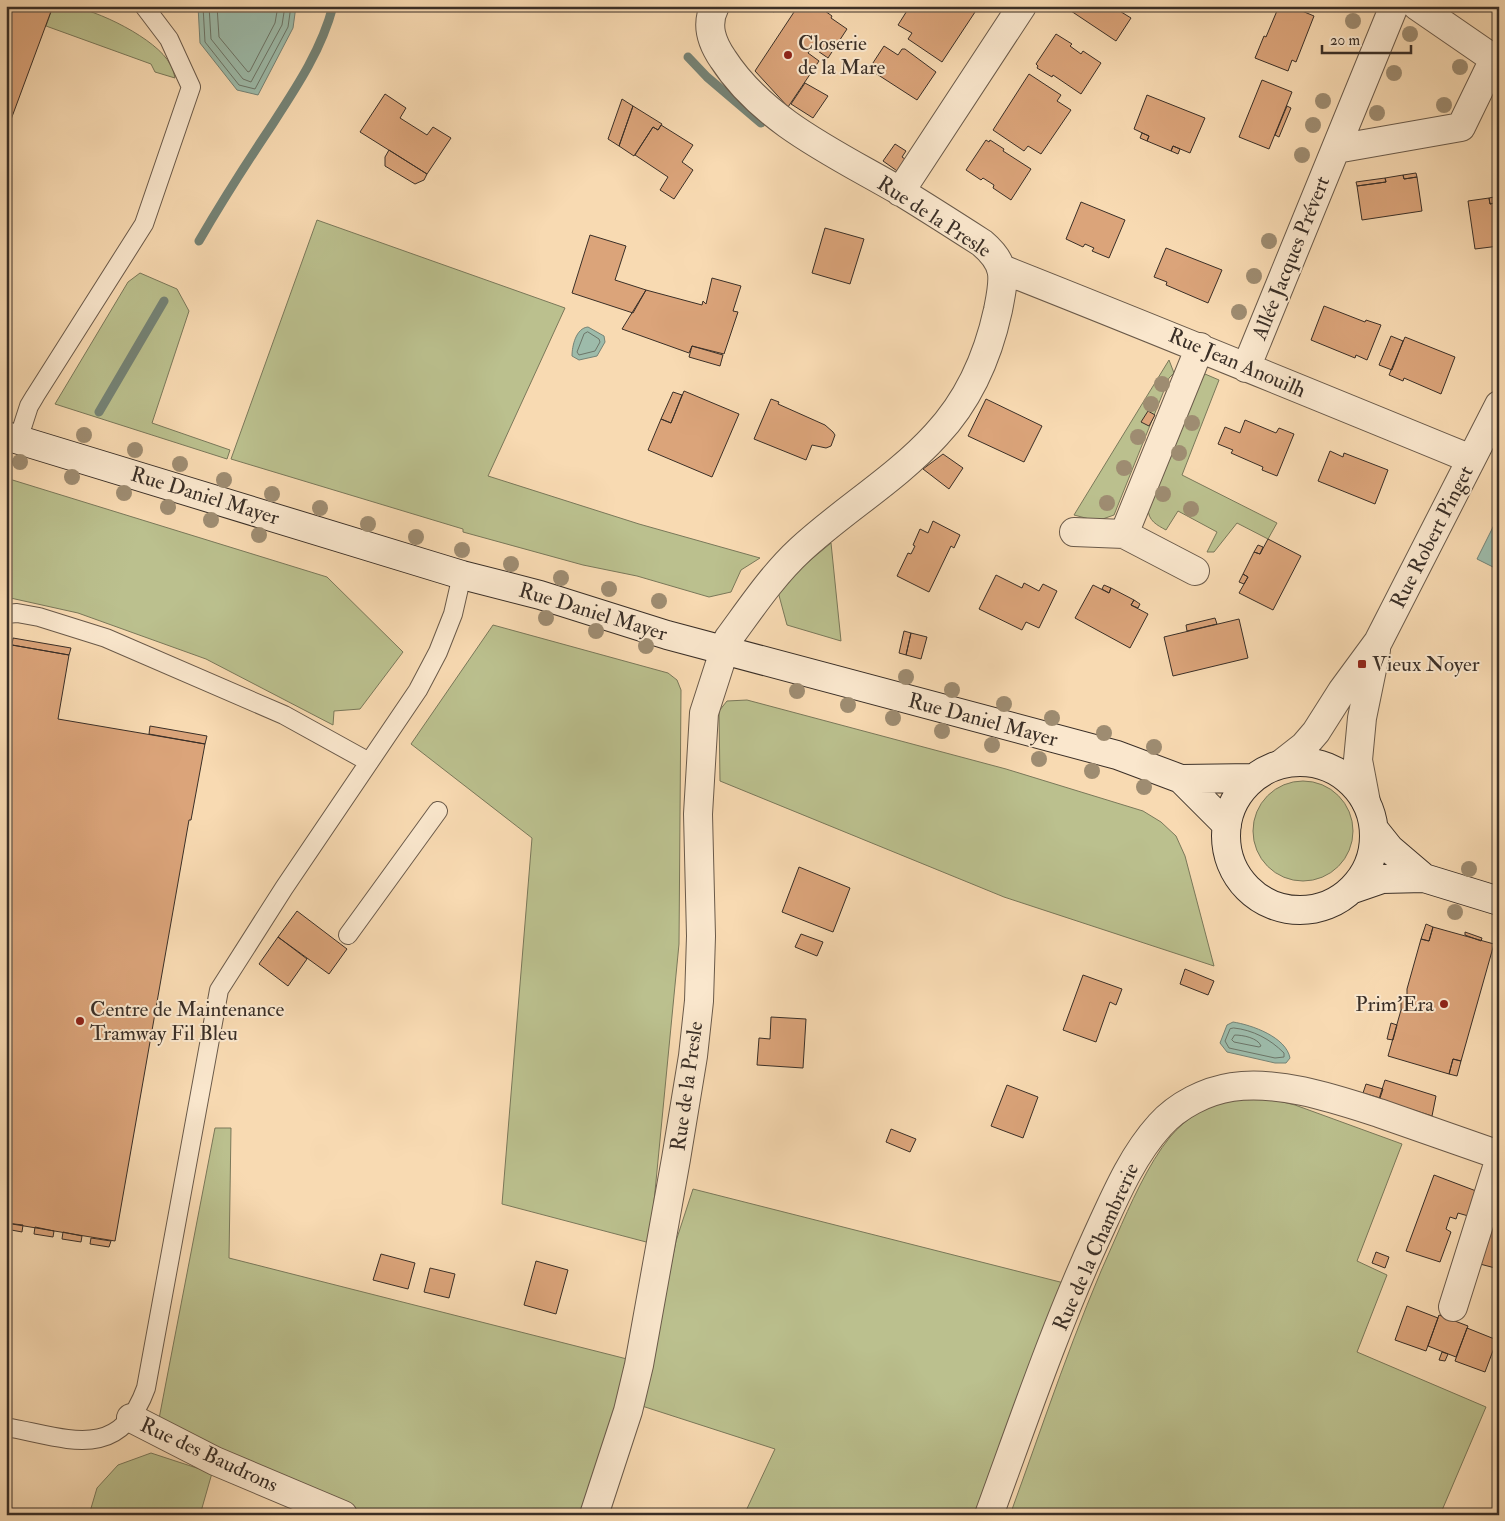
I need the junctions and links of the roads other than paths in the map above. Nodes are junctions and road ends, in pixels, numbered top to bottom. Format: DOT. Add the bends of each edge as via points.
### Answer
graph roads {
  1 [pos="144,6"];
  2 [pos="715,6"];
  3 [pos="1022,6"];
  4 [pos="1394,6"];
  5 [pos="1417,6"];
  6 [pos="1336,149"];
  7 [pos="900,192"];
  8 [pos="1002,269"];
  9 [pos="1200,347"];
  10 [pos="1246,368"];
  11 [pos="1499,405"];
  12 [pos="12,438"];
  13 [pos="1471,459"];
  14 [pos="1074,532"];
  15 [pos="1124,534"];
  16 [pos="1195,571"];
  17 [pos="462,575"];
  18 [pos="6,614"];
  19 [pos="1378,642"];
  20 [pos="726,645"];
  21 [pos="369,762"];
  22 [pos="1281,764"];
  23 [pos="1254,778"];
  24 [pos="1181,779"];
  25 [pos="1366,802"];
  26 [pos="438,811"];
  27 [pos="1227,825"];
  28 [pos="1374,829"];
  29 [pos="1424,878"];
  30 [pos="1353,889"];
  31 [pos="1499,901"];
  32 [pos="348,935"];
  33 [pos="1499,1155"];
  34 [pos="1499,1161"];
  35 [pos="1453,1307"];
  36 [pos="131,1418"];
  37 [pos="6,1427"];
  38 [pos="343,1515"];
  39 [pos="594,1515"];
  40 [pos="989,1515"];
  1 -- 12 [label="lane" via="169,39 192,87 144,224"];
  2 -- 7 [label="street, Rue de la Presle" via="709,23 715,46 747,90 809,138"];
  3 -- 7 [label="street"];
  4 -- 6 [label="street, Allée Jacques Prévert"];
  5 -- 6 [label="street, Allée Jacques Prévert" via="1494,59 1462,127"];
  6 -- 10 [label="street, Allée Jacques Prévert"];
  7 -- 8 [label="street, Rue de la Presle" via="982,243 999,260"];
  8 -- 9 [label="street, Rue Jean Anouilh"];
  8 -- 20 [label="street, Rue de la Presle" via="1002,292 989,345 954,413 916,455 800,550 776,575"];
  9 -- 10 [label="street, Rue Jean Anouilh"];
  9 -- 15 [label="street"];
  10 -- 13 [label="street, Rue Jean Anouilh"];
  11 -- 13 [label="street, Rue Robert Pinget"];
  12 -- 17 [label="street, Rue Daniel Mayer"];
  13 -- 19 [label="street, Rue Robert Pinget"];
  14 -- 15 [label="street"];
  15 -- 16 [label="street"];
  17 -- 20 [label="street, Rue Daniel Mayer" via="540,595 667,635"];
  17 -- 21 [label="lane" via="456,606 438,652 418,690"];
  18 -- 21 [label="lane" via="39,617 106,638 284,715"];
  19 -- 22 [label="street, Rue Robert Pinget" via="1316,732"];
  19 -- 25 [label="street, Rue Robert Pinget" via="1362,718 1358,760"];
  20 -- 24 [label="street, Rue Daniel Mayer" via="897,697 1117,755"];
  20 -- 39 [label="street, Rue de la Presle" via="704,713 698,814 701,946 693,1056 639,1365 628,1411"];
  21 -- 36 [label="lane" via="219,990 146,1388"];
  22 -- 23 [label="street"];
  22 -- 25 [label="street" via="1314,763 1330,768 1344,776"];
  23 -- 24 [label="street, Rue Daniel Mayer"];
  23 -- 27 [label="street" via="1234,802"];
  24 -- 27 [label="street, Rue Daniel Mayer"];
  25 -- 28 [label="street"];
  26 -- 32 [label="lane"];
  27 -- 30 [label="street" via="1227,849 1235,871 1250,890 1270,903 1290,909 1310,909 1331,903"];
  28 -- 29 [label="street" via="1390,850"];
  28 -- 30 [label="street" via="1368,868"];
  29 -- 30 [label="street" via="1382,880"];
  29 -- 31 [label="street"];
  33 -- 40 [label="street, Rue de la Chambrerie" via="1345,1102 1294,1090 1232,1086 1202,1095 1180,1108 1161,1124 1142,1148 1110,1207 1073,1289"];
  34 -- 35 [label="street"];
  36 -- 37 [label="lane" via="110,1435 99,1439 80,1440"];
  36 -- 38 [label="street, Rue des Baudrons" via="216,1461"];
}
